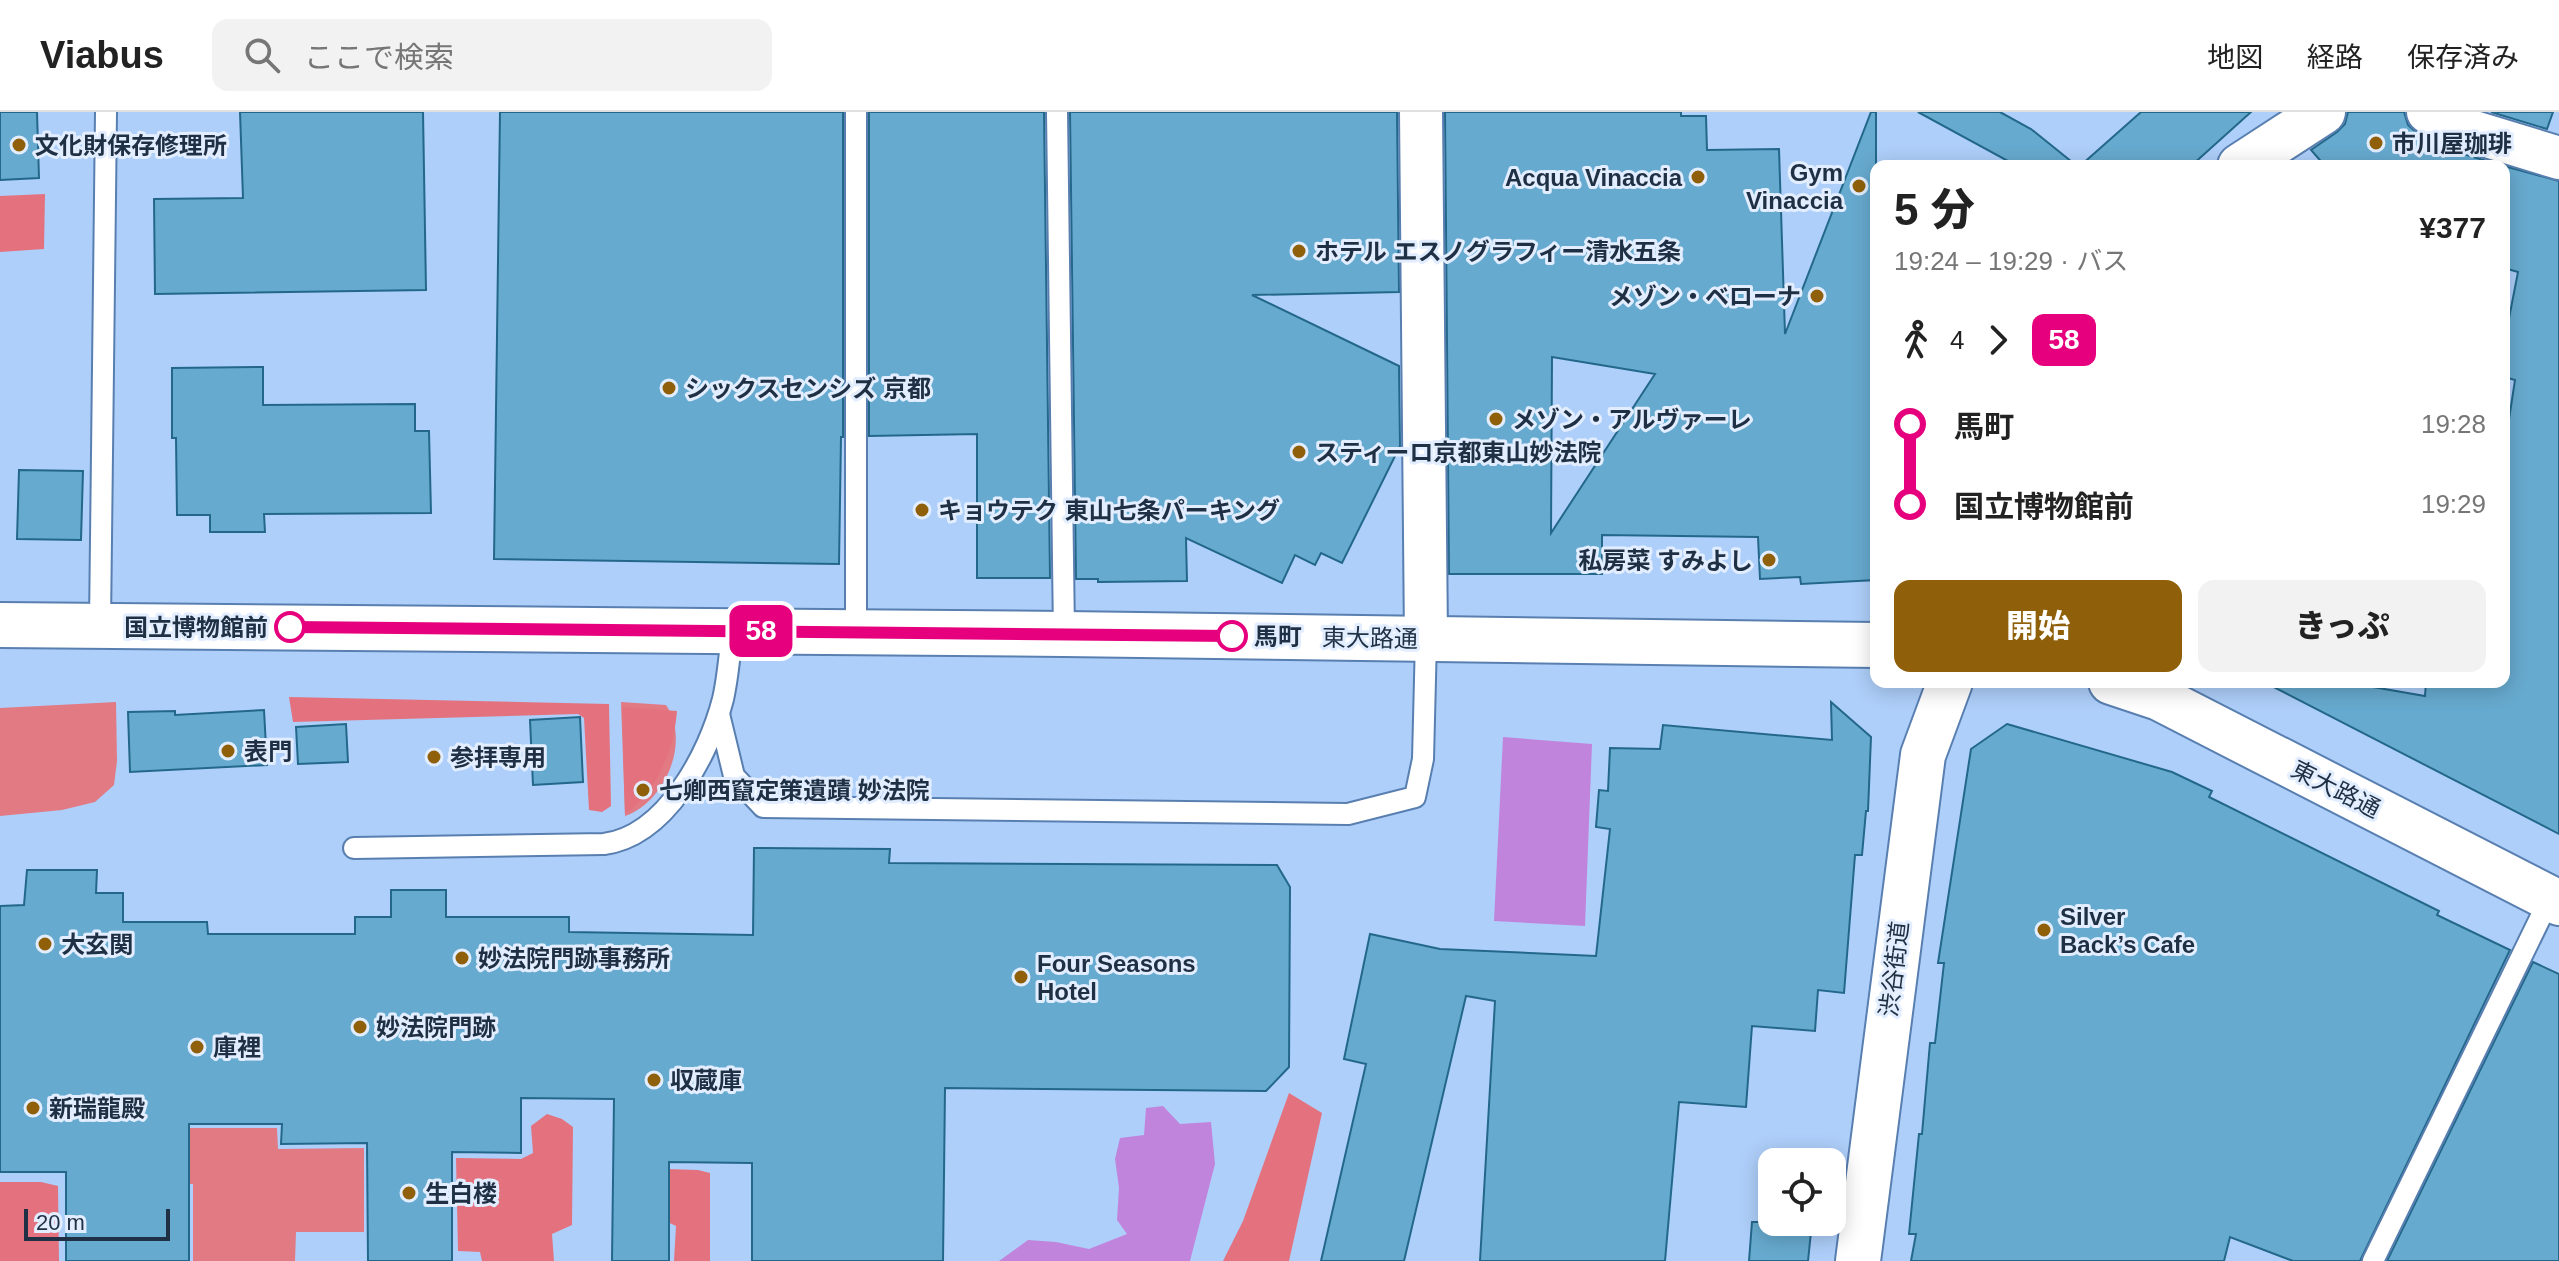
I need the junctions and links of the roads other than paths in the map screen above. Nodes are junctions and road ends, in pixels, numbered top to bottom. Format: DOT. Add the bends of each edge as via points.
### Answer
graph roads {
  1 [pos="106,112"];
  2 [pos="856,112"];
  3 [pos="1057,112"];
  4 [pos="1421,112"];
  5 [pos="2323,112"];
  6 [pos="2428,112"];
  7 [pos="2559,158"];
  8 [pos="2249,160"];
  9 [pos="100,624"];
  10 [pos="0,625"];
  11 [pos="732,631"];
  12 [pos="856,633"];
  13 [pos="1064,634"];
  14 [pos="1426,639"];
  15 [pos="1870,645"];
  16 [pos="1948,688"];
  17 [pos="2129,688"];
  18 [pos="719,714"];
  19 [pos="354,848"];
  20 [pos="2555,900"];
  21 [pos="1858,1261"];
  22 [pos="2373,1261"];
  1 -- 9 [label="lane"];
  2 -- 12 [label="lane"];
  3 -- 13 [label="lane"];
  4 -- 14 [label="street"];
  5 -- 8 [label="main road"];
  6 -- 7 [label="street" via="2464,129"];
  9 -- 10 [label="main road, 東大路通"];
  9 -- 11 [label="main road, 東大路通"];
  11 -- 12 [label="main road, 東大路通"];
  11 -- 18 [label="lane"];
  12 -- 13 [label="main road, 東大路通"];
  13 -- 14 [label="main road, 東大路通"];
  14 -- 15 [label="main road, 東大路通"];
  14 -- 18 [label="lane" via="1423,759 1415,797 1348,814 763,807 734,776"];
  16 -- 21 [label="main road, 渋谷街道" via="1923,755"];
  17 -- 20 [label="main road, 東大路通" via="2159,698"];
  18 -- 19 [label="lane" via="683,787 644,828 622,842"];
  20 -- 22 [label="lane"];
}
